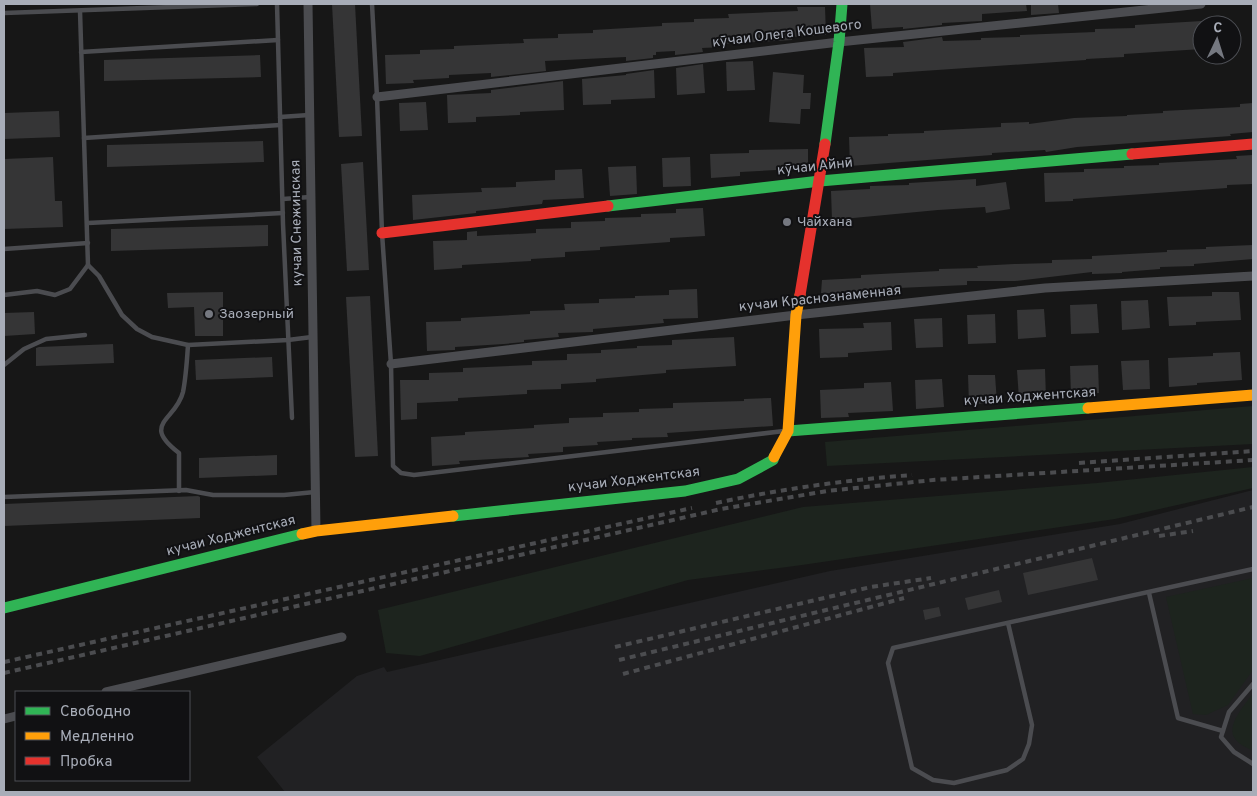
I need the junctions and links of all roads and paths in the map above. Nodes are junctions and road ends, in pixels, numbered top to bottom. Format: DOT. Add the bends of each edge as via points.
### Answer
graph roads {
  1 [pos="257,4"];
  2 [pos="277,4"];
  3 [pos="308,4"];
  4 [pos="372,4"];
  5 [pos="842,4"];
  6 [pos="1200,4"];
  7 [pos="80,10"];
  8 [pos="4,13"];
  9 [pos="278,40"];
  10 [pos="839,42"];
  11 [pos="81,52"];
  12 [pos="377,97"];
  13 [pos="309,115"];
  14 [pos="280,117"];
  15 [pos="280,125"];
  16 [pos="84,138"];
  17 [pos="1253,144"];
  18 [pos="820,181"];
  19 [pos="310,197"];
  20 [pos="283,199"];
  21 [pos="283,213"];
  22 [pos="88,223"];
  23 [pos="382,233"];
  24 [pos="88,244"];
  25 [pos="4,249"];
  26 [pos="88,266"];
  27 [pos="1253,276"];
  28 [pos="4,295"];
  29 [pos="796,315"];
  30 [pos="85,336"];
  31 [pos="312,337"];
  32 [pos="288,340"];
  33 [pos="188,345"];
  34 [pos="391,364"];
  35 [pos="4,365"];
  36 [pos="1253,395"];
  37 [pos="292,418"];
  38 [pos="788,431"];
  39 [pos="179,491"];
  40 [pos="315,492"];
  41 [pos="4,498"];
  42 [pos="316,531"];
  43 [pos="1253,569"];
  44 [pos="1149,592"];
  45 [pos="4,608"];
  46 [pos="1008,623"];
  47 [pos="342,637"];
  48 [pos="1253,684"];
  49 [pos="110,691"];
  50 [pos="1223,732"];
  51 [pos="1253,764"];
  1 -- 7 [label="lane"];
  2 -- 9 [label="lane"];
  3 -- 13 [label="street, кучаи Снежинская"];
  4 -- 12 [label="lane"];
  5 -- 10 [label="main road"];
  6 -- 10 [label="street, кӯчаи Олега Кошевого"];
  7 -- 8 [label="lane"];
  7 -- 11 [label="lane"];
  9 -- 11 [label="lane"];
  9 -- 14 [label="lane"];
  10 -- 12 [label="street, кӯчаи Олега Кошевого"];
  10 -- 18 [label="main road"];
  11 -- 16 [label="lane"];
  12 -- 23 [label="lane"];
  13 -- 14 [label="lane"];
  13 -- 19 [label="street, кучаи Снежинская"];
  14 -- 15 [label="lane"];
  15 -- 16 [label="lane"];
  15 -- 20 [label="lane"];
  16 -- 22 [label="lane"];
  17 -- 18 [label="main road, кӯчаи Айнӣ"];
  18 -- 23 [label="main road, кӯчаи Айнӣ"];
  18 -- 29 [label="main road"];
  19 -- 20 [label="lane"];
  19 -- 31 [label="street, кучаи Снежинская"];
  20 -- 21 [label="lane"];
  21 -- 22 [label="lane"];
  21 -- 32 [label="lane"];
  22 -- 24 [label="lane"];
  23 -- 34 [label="lane"];
  24 -- 25 [label="lane"];
  24 -- 26 [label="lane"];
  26 -- 28 [label="lane" via="70,289 55,295 37,291"];
  26 -- 33 [label="lane" via="99,276 122,315 137,330"];
  27 -- 29 [label="street, кучаи Краснознаменная" via="1045,288"];
  29 -- 34 [label="street, кучаи Краснознаменная"];
  29 -- 38 [label="main road"];
  30 -- 35 [label="lane" via="46,339 24,349"];
  31 -- 32 [label="lane"];
  31 -- 40 [label="street, кучаи Снежинская"];
  32 -- 33 [label="lane"];
  32 -- 37 [label="lane"];
  33 -- 39 [label="lane" via="182,394 162,423 161,434 166,444 179,454"];
  34 -- 38 [label="lane" via="393,466 401,473 414,475"];
  36 -- 38 [label="main road, кучаи Ходжентская"];
  38 -- 42 [label="main road, кучаи Ходжентская" via="774,460 738,479 685,491"];
  39 -- 40 [label="lane" via="214,496"];
  39 -- 41 [label="lane"];
  40 -- 42 [label="street, кучаи Снежинская"];
  42 -- 45 [label="main road, кучаи Ходжентская"];
  43 -- 44 [label="lane"];
  44 -- 46 [label="lane"];
  44 -- 50 [label="lane" via="1178,718"];
  46 -- 46 [label="lane" via="893,648 888,664 912,768 933,780 954,784 981,778 1007,770 1023,759 1032,725"];
  47 -- 49 [label="street"];
  48 -- 50 [label="lane" via="1229,712"];
  50 -- 51 [label="lane" via="1221,737 1234,752"];
}
